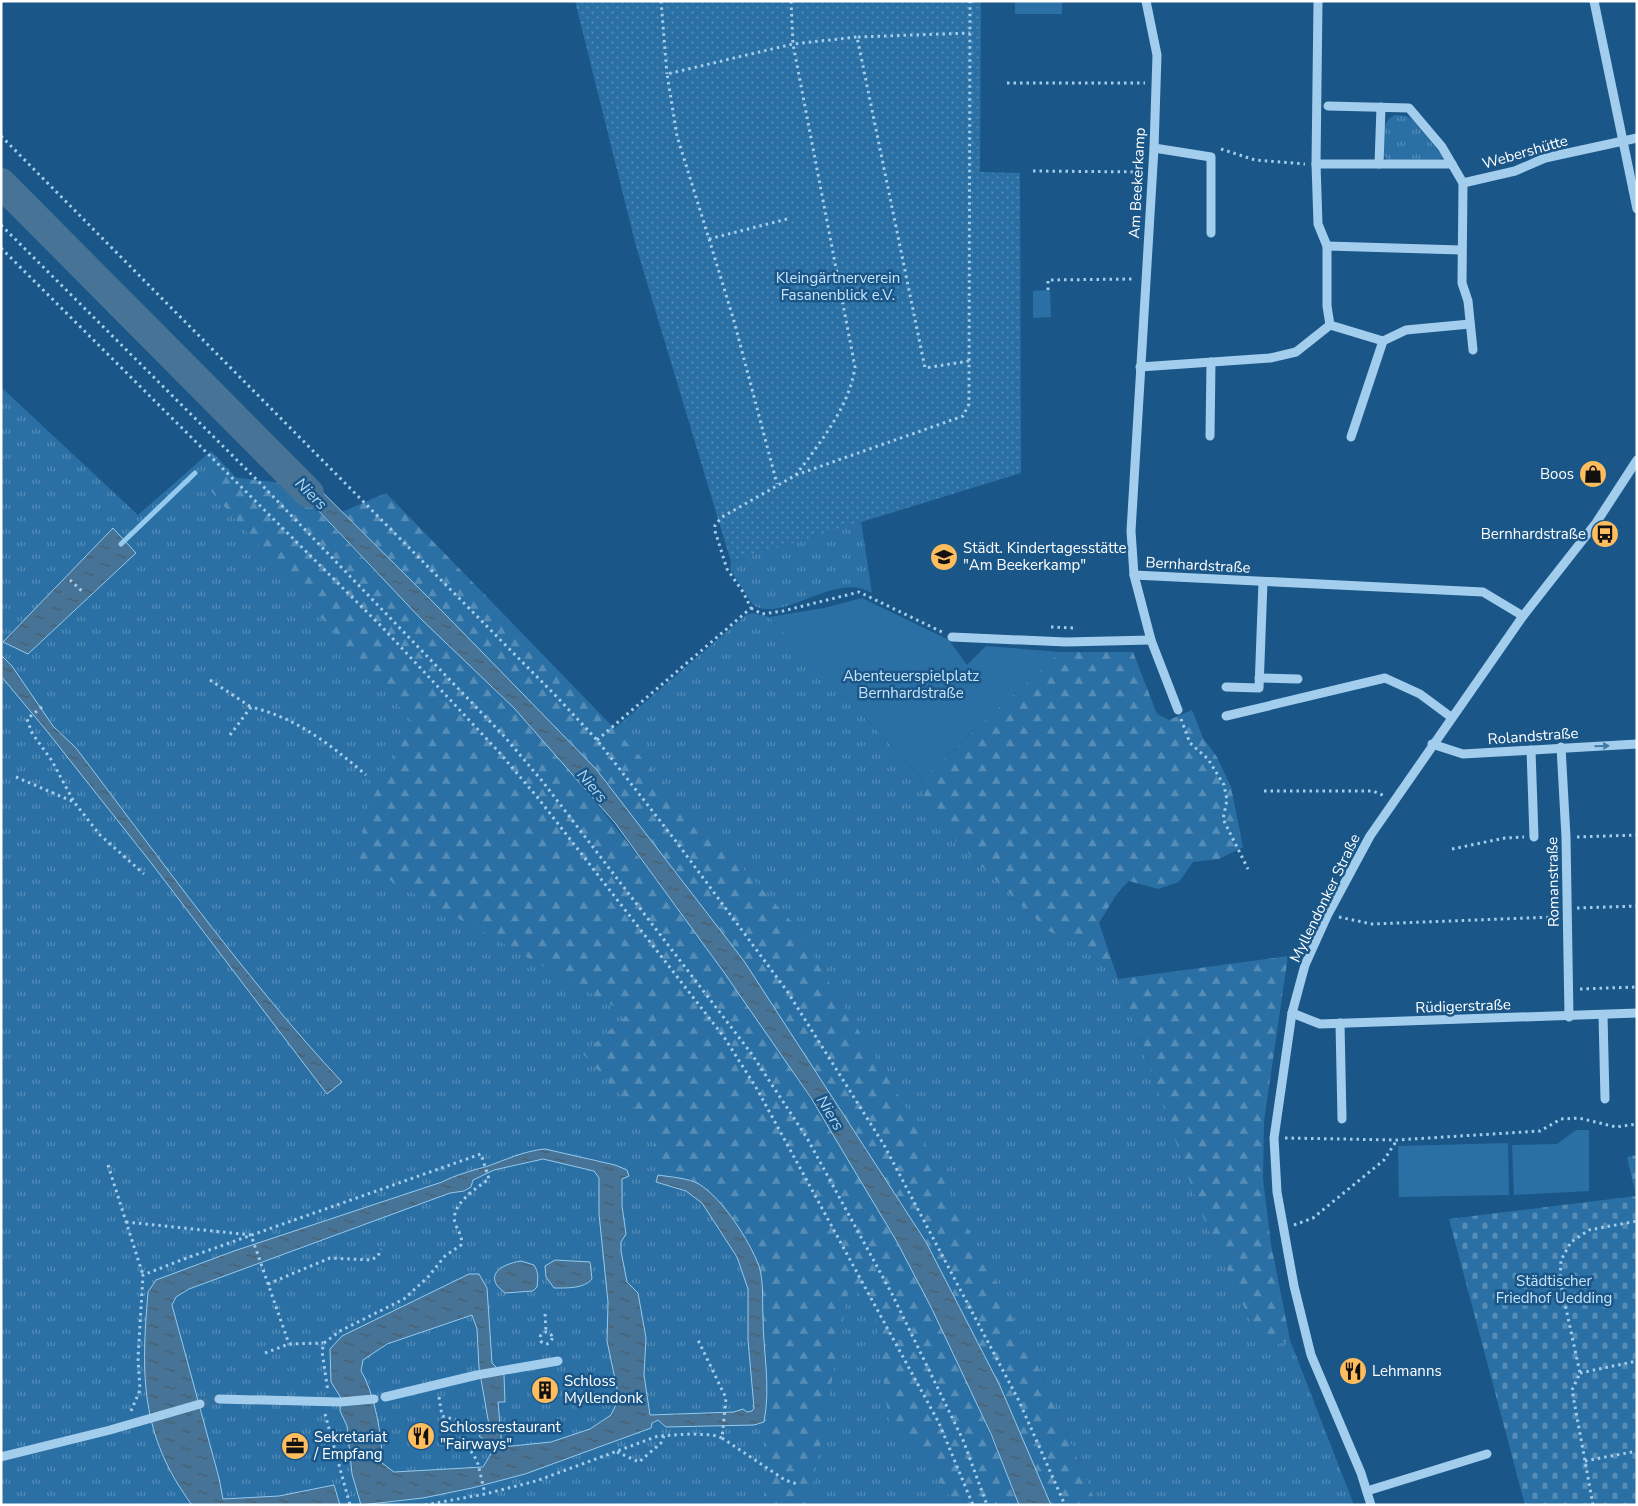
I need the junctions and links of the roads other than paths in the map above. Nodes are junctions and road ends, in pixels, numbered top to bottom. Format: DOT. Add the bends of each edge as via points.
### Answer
graph roads {
  1 [pos="1146,1"];
  2 [pos="1318,1"];
  3 [pos="1594,1"];
  4 [pos="1328,106"];
  5 [pos="1381,107"];
  6 [pos="1637,138"];
  7 [pos="1624,142"];
  8 [pos="1154,148"];
  9 [pos="1316,164"];
  10 [pos="1379,164"];
  11 [pos="1452,164"];
  12 [pos="1463,183"];
  13 [pos="1637,208"];
  14 [pos="1211,233"];
  15 [pos="1327,246"];
  16 [pos="1461,250"];
  17 [pos="1470,324"];
  18 [pos="1330,325"];
  19 [pos="1383,341"];
  20 [pos="1474,350"];
  21 [pos="1211,362"];
  22 [pos="1140,367"];
  23 [pos="1210,436"];
  24 [pos="1351,437"];
  25 [pos="1637,460"];
  26 [pos="1134,575"];
  27 [pos="1263,582"];
  28 [pos="1523,616"];
  29 [pos="952,637"];
  30 [pos="1151,640"];
  31 [pos="1259,678"];
  32 [pos="1298,679"];
  33 [pos="1226,687"];
  34 [pos="1178,710"];
  35 [pos="1226,716"];
  36 [pos="1452,717"];
  37 [pos="1432,744"];
  38 [pos="1637,744"];
  39 [pos="1561,747"];
  40 [pos="1531,750"];
  41 [pos="1534,837"];
  42 [pos="1637,1013"];
  43 [pos="1292,1014"];
  44 [pos="1603,1015"];
  45 [pos="1569,1017"];
  46 [pos="1340,1024"];
  47 [pos="1605,1099"];
  48 [pos="1342,1119"];
  49 [pos="558,1361"];
  50 [pos="385,1397"];
  51 [pos="219,1399"];
  52 [pos="373,1399"];
  53 [pos="200,1404"];
  54 [pos="1487,1454"];
  55 [pos="1,1457"];
  56 [pos="1367,1491"];
  57 [pos="1371,1505"];
  1 -- 8 [label="street, Am Beekerkamp" via="1157,55"];
  2 -- 9 [label="street"];
  3 -- 7 [label="street"];
  4 -- 5 [label="street"];
  5 -- 10 [label="street"];
  5 -- 11 [label="street" via="1409,108"];
  6 -- 7 [label="street, Webershütte"];
  7 -- 12 [label="street, Webershütte" via="1545,158 1515,171"];
  7 -- 13 [label="street"];
  8 -- 14 [label="street" via="1211,157"];
  8 -- 22 [label="street, Am Beekerkamp"];
  9 -- 10 [label="street"];
  9 -- 15 [label="street" via="1318,224"];
  10 -- 11 [label="street"];
  11 -- 12 [label="street"];
  12 -- 16 [label="street"];
  15 -- 16 [label="street"];
  15 -- 18 [label="street"];
  16 -- 17 [label="street" via="1462,283"];
  17 -- 19 [label="street" via="1406,330"];
  17 -- 20 [label="street"];
  18 -- 19 [label="street"];
  18 -- 21 [label="street" via="1296,352 1270,358"];
  19 -- 24 [label="street"];
  21 -- 22 [label="street"];
  21 -- 23 [label="street"];
  22 -- 26 [label="street, Am Beekerkamp" via="1131,531"];
  25 -- 28 [label="street, Myllendonker Straße" via="1596,523"];
  26 -- 27 [label="street, Bernhardstraße"];
  26 -- 30 [label="street, Am Beekerkamp"];
  27 -- 28 [label="street, Bernhardstraße" via="1483,592"];
  27 -- 31 [label="street"];
  28 -- 36 [label="street, Myllendonker Straße"];
  29 -- 30 [label="street" via="1066,642"];
  30 -- 34 [label="street, Am Beekerkamp"];
  31 -- 32 [label="street"];
  31 -- 33 [label="street" via="1259,688"];
  35 -- 36 [label="street" via="1385,678 1420,694"];
  36 -- 37 [label="street, Myllendonker Straße"];
  37 -- 40 [label="street, Rolandstraße" via="1463,754"];
  37 -- 43 [label="street, Myllendonker Straße" via="1370,836 1328,914 1305,965"];
  39 -- 38 [label="street, Rolandstraße, one-way"];
  39 -- 40 [label="street, Rolandstraße"];
  39 -- 45 [label="street, Romanstraße"];
  40 -- 41 [label="street"];
  42 -- 44 [label="street, Rüdigerstraße"];
  43 -- 46 [label="street, Rüdigerstraße" via="1320,1024"];
  43 -- 56 [label="street, Myllendonker Straße" via="1274,1138 1277,1192 1294,1286 1311,1355"];
  44 -- 45 [label="street, Rüdigerstraße"];
  44 -- 47 [label="street"];
  45 -- 46 [label="street, Rüdigerstraße"];
  46 -- 48 [label="street"];
  49 -- 50 [label="street" via="437,1383"];
  51 -- 52 [label="street" via="340,1402"];
  53 -- 55 [label="street" via="125,1426 110,1426 37,1444"];
  54 -- 56 [label="street"];
  56 -- 57 [label="street, Myllendonker Straße"];
}
